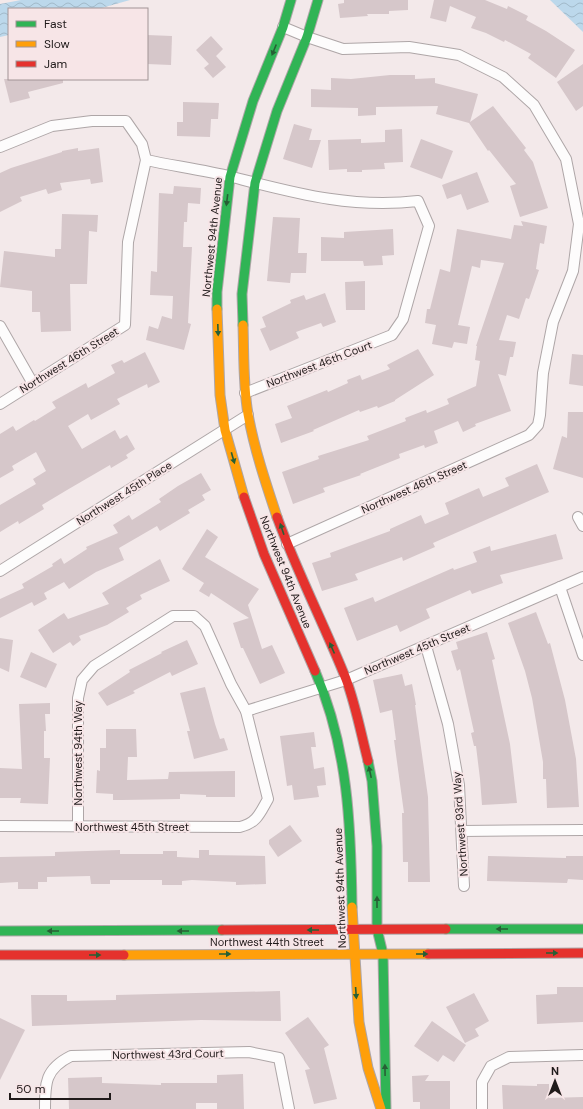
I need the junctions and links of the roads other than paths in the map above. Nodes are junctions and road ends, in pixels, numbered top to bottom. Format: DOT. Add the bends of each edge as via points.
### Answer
graph roads {
  1 [pos="291,0"];
  2 [pos="318,0"];
  3 [pos="283,27"];
  4 [pos="307,37"];
  5 [pos="0,147"];
  6 [pos="146,160"];
  7 [pos="230,177"];
  8 [pos="255,183"];
  9 [pos="0,326"];
  10 [pos="32,382"];
  11 [pos="245,393"];
  12 [pos="0,404"];
  13 [pos="248,415"];
  14 [pos="225,430"];
  15 [pos="578,517"];
  16 [pos="583,526"];
  17 [pos="287,544"];
  18 [pos="0,571"];
  19 [pos="583,577"];
  20 [pos="560,587"];
  21 [pos="426,646"];
  22 [pos="583,655"];
  23 [pos="346,680"];
  24 [pos="322,688"];
  25 [pos="246,711"];
  26 [pos="0,826"];
  27 [pos="78,827"];
  28 [pos="583,830"];
  29 [pos="462,831"];
  30 [pos="464,886"];
  31 [pos="583,929"];
  32 [pos="352,930"];
  33 [pos="377,930"];
  34 [pos="0,932"];
  35 [pos="583,953"];
  36 [pos="354,954"];
  37 [pos="383,954"];
  38 [pos="0,955"];
  39 [pos="583,1055"];
  40 [pos="45,1109"];
  41 [pos="289,1109"];
  42 [pos="381,1109"];
  43 [pos="386,1109"];
  44 [pos="482,1109"];
  1 -- 3 [label="street, Northwest 94th Avenue"];
  2 -- 4 [label="street, Northwest 94th Avenue"];
  3 -- 4 [label="street"];
  3 -- 7 [label="street, Northwest 94th Avenue, one-way" via="253,101"];
  4 -- 8 [label="street, Northwest 94th Avenue" via="277,111"];
  4 -- 17 [label="street, Northwest 46th Street" via="343,49 409,48 459,55 503,77 534,105 566,159 579,224 573,271 553,322 543,373 538,425 528,435"];
  5 -- 6 [label="street" via="52,126 92,121 126,121 142,144"];
  6 -- 7 [label="street"];
  6 -- 10 [label="street, Northwest 46th Street" via="128,242 125,325"];
  7 -- 8 [label="street"];
  7 -- 14 [label="street, Northwest 94th Avenue, one-way" via="217,292 220,394"];
  8 -- 11 [label="street, Northwest 94th Avenue" via="242,294"];
  8 -- 11 [label="street, Northwest 46th Court" via="330,200 389,205 418,201 429,226 403,319 392,335"];
  9 -- 10 [label="street"];
  10 -- 12 [label="street, Northwest 46th Street"];
  11 -- 13 [label="street, Northwest 94th Avenue"];
  13 -- 14 [label="street, Northwest 45th Place"];
  17 -- 13 [label="street, Northwest 94th Avenue, one-way" via="268,490"];
  14 -- 18 [label="street, Northwest 45th Place"];
  14 -- 24 [label="street, Northwest 94th Avenue, one-way" via="264,554"];
  15 -- 16 [label="street"];
  23 -- 17 [label="street, Northwest 94th Avenue, one-way"];
  19 -- 20 [label="street, Northwest 45th Street"];
  20 -- 21 [label="street, Northwest 45th Street"];
  20 -- 22 [label="street"];
  21 -- 23 [label="street, Northwest 45th Street"];
  21 -- 29 [label="street, Northwest 93rd Way" via="448,724 459,785"];
  23 -- 24 [label="street, Northwest 45th Street"];
  33 -- 23 [label="street, Northwest 94th Avenue, one-way" via="377,846 372,781 357,714"];
  24 -- 25 [label="street, Northwest 45th Street"];
  24 -- 32 [label="street, Northwest 94th Avenue" via="333,720 346,784 351,847"];
  25 -- 27 [label="street, Northwest 45th Street" via="268,799 251,824 240,827"];
  25 -- 27 [label="street, Northwest 94th Way" via="205,626 194,616 173,616 94,666 82,680 78,698"];
  26 -- 27 [label="street, Northwest 45th Street"];
  28 -- 29 [label="street"];
  29 -- 30 [label="street, Northwest 93rd Way"];
  31 -- 33 [label="street, Northwest 44th Street, one-way"];
  32 -- 33 [label="street, Northwest 44th Street"];
  32 -- 34 [label="street, Northwest 44th Street, one-way"];
  32 -- 36 [label="street, Northwest 94th Avenue"];
  33 -- 37 [label="street, Northwest 94th Avenue"];
  37 -- 35 [label="street, Northwest 44th Street, one-way"];
  36 -- 37 [label="street, Northwest 44th Street"];
  38 -- 36 [label="street, Northwest 44th Street, one-way"];
  36 -- 42 [label="street, Northwest 94th Avenue, one-way" via="359,1022 368,1068"];
  43 -- 37 [label="street, Northwest 94th Avenue, one-way"];
  39 -- 44 [label="street" via="509,1057 491,1066 482,1082"];
  40 -- 41 [label="street, Northwest 43rd Court" via="45,1082 58,1062 71,1056 249,1052 279,1058"];
}
